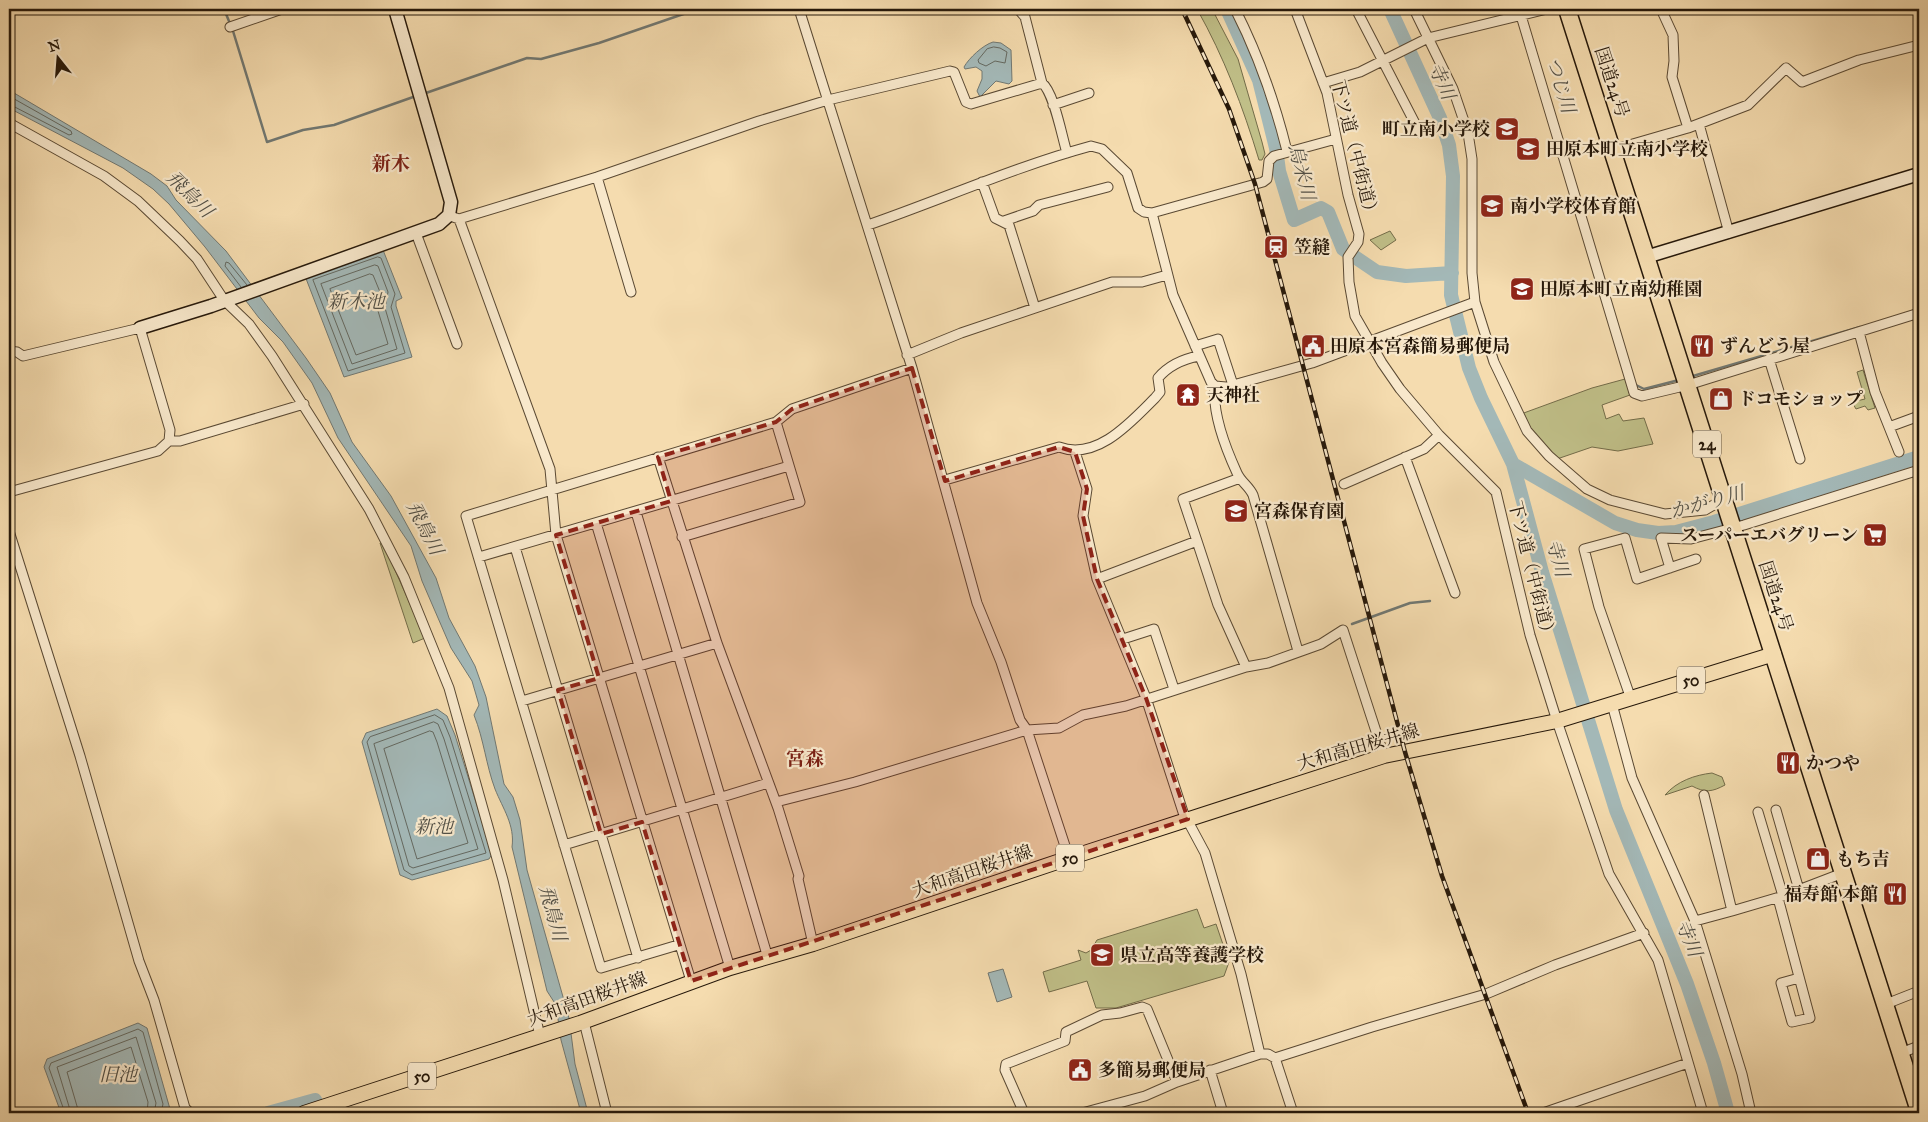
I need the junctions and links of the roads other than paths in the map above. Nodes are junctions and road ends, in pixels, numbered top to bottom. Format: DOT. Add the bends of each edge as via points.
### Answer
graph roads {
  1 [pos="282,9"];
  2 [pos="395,9"];
  3 [pos="799,9"];
  4 [pos="1018,9"];
  5 [pos="1235,9"];
  6 [pos="1295,9"];
  7 [pos="1356,9"];
  8 [pos="1414,9"];
  9 [pos="1547,9"];
  10 [pos="1567,9"];
  11 [pos="1661,9"];
  12 [pos="1522,12"];
  13 [pos="256,13"];
  14 [pos="230,27"];
  15 [pos="1426,39"];
  16 [pos="1919,45"];
  17 [pos="1383,60"];
  18 [pos="1042,83"];
  19 [pos="1323,83"];
  20 [pos="1089,93"];
  21 [pos="828,100"];
  22 [pos="1052,105"];
  23 [pos="9,123"];
  24 [pos="1699,124"];
  25 [pos="1688,128"];
  26 [pos="1420,133"];
  27 [pos="1336,139"];
  28 [pos="1612,150"];
  29 [pos="1067,152"];
  30 [pos="1287,152"];
  31 [pos="1919,174"];
  32 [pos="597,177"];
  33 [pos="982,182"];
  34 [pos="1108,187"];
  35 [pos="1152,213"];
  36 [pos="454,217"];
  37 [pos="1004,221"];
  38 [pos="868,225"];
  39 [pos="416,233"];
  40 [pos="1729,233"];
  41 [pos="1646,257"];
  42 [pos="1167,274"];
  43 [pos="631,292"];
  44 [pos="226,299"];
  45 [pos="1472,304"];
  46 [pos="1035,308"];
  47 [pos="1919,313"];
  48 [pos="140,328"];
  49 [pos="1859,332"];
  50 [pos="1368,341"];
  51 [pos="457,344"];
  52 [pos="1195,346"];
  53 [pos="9,351"];
  54 [pos="907,355"];
  55 [pos="1199,356"];
  56 [pos="1769,359"];
  57 [pos="912,368"];
  58 [pos="1233,385"];
  59 [pos="1688,385"];
  60 [pos="1216,386"];
  61 [pos="304,404"];
  62 [pos="1919,416"];
  63 [pos="776,422"];
  64 [pos="1889,427"];
  65 [pos="1439,435"];
  66 [pos="169,441"];
  67 [pos="1075,452"];
  68 [pos="1899,452"];
  69 [pos="658,457"];
  70 [pos="1405,457"];
  71 [pos="1800,458"];
  72 [pos="789,466"];
  73 [pos="1919,470"];
  74 [pos="1240,478"];
  75 [pos="945,480"];
  76 [pos="1344,484"];
  77 [pos="552,489"];
  78 [pos="9,492"];
  79 [pos="671,501"];
  80 [pos="1725,501"];
  81 [pos="636,512"];
  82 [pos="596,523"];
  83 [pos="1732,525"];
  84 [pos="9,531"];
  85 [pos="556,535"];
  86 [pos="682,537"];
  87 [pos="1197,541"];
  88 [pos="515,547"];
  89 [pos="479,558"];
  90 [pos="1696,559"];
  91 [pos="1670,568"];
  92 [pos="1097,579"];
  93 [pos="1455,593"];
  94 [pos="1123,639"];
  95 [pos="717,643"];
  96 [pos="1298,651"];
  97 [pos="1774,654"];
  98 [pos="678,655"];
  99 [pos="640,666"];
  100 [pos="1246,667"];
  101 [pos="599,678"];
  102 [pos="1174,689"];
  103 [pos="558,690"];
  104 [pos="1146,698"];
  105 [pos="1631,699"];
  106 [pos="522,701"];
  107 [pos="1610,705"];
  108 [pos="1560,720"];
  109 [pos="1027,730"];
  110 [pos="1384,756"];
  111 [pos="768,783"];
  112 [pos="1704,795"];
  113 [pos="720,798"];
  114 [pos="776,802"];
  115 [pos="682,809"];
  116 [pos="1776,810"];
  117 [pos="1758,812"];
  118 [pos="1188,819"];
  119 [pos="642,822"];
  120 [pos="601,834"];
  121 [pos="564,845"];
  122 [pos="1070,858"];
  123 [pos="1843,873"];
  124 [pos="1800,890"];
  125 [pos="1780,897"];
  126 [pos="1732,911"];
  127 [pos="1694,921"];
  128 [pos="1644,933"];
  129 [pos="813,944"];
  130 [pos="678,945"];
  131 [pos="638,958"];
  132 [pos="768,958"];
  133 [pos="730,968"];
  134 [pos="1800,978"];
  135 [pos="690,981"];
  136 [pos="1919,991"];
  137 [pos="1886,1004"];
  138 [pos="582,1023"];
  139 [pos="542,1035"];
  140 [pos="1919,1046"];
  141 [pos="1901,1053"];
  142 [pos="1260,1054"];
  143 [pos="1276,1058"];
  144 [pos="1688,1063"];
  145 [pos="1210,1070"];
  146 [pos="1177,1082"];
  147 [pos="335,1109"];
  148 [pos="1919,1110"];
  149 [pos="190,1113"];
  150 [pos="304,1113"];
  151 [pos="607,1113"];
  152 [pos="1024,1113"];
  153 [pos="1082,1113"];
  154 [pos="1223,1113"];
  155 [pos="1293,1113"];
  156 [pos="1543,1113"];
  157 [pos="1703,1113"];
  158 [pos="1751,1113"];
  1 -- 13 [label="street"];
  2 -- 36 [label="street"];
  3 -- 21 [label="street"];
  4 -- 18 [label="street" via="1025,17"];
  5 -- 30 [label="street" via="1251,42 1281,125"];
  6 -- 19 [label="street, 下ツ道（中街道）"];
  7 -- 17 [label="street"];
  8 -- 15 [label="street"];
  9 -- 12 [label="street"];
  10 -- 28 [label="highway, 国道24号 / 24"];
  11 -- 25 [label="street" via="1673,35 1672,77"];
  12 -- 15 [label="street"];
  12 -- 59 [label="street" via="1634,393 1642,396"];
  13 -- 14 [label="street"];
  15 -- 17 [label="street"];
  15 -- 45 [label="street" via="1453,89 1468,133 1472,159"];
  16 -- 24 [label="street" via="1860,60 1802,82 1786,68 1748,105"];
  17 -- 19 [label="street" via="1360,72"];
  17 -- 26 [label="street"];
  18 -- 21 [label="street" via="972,104 966,102 954,72 950,71"];
  18 -- 22 [label="street"];
  19 -- 27 [label="street, 下ツ道（中街道）"];
  20 -- 22 [label="street"];
  21 -- 32 [label="street"];
  21 -- 38 [label="street"];
  22 -- 29 [label="street"];
  23 -- 44 [label="street" via="104,176 138,201 197,259"];
  24 -- 25 [label="street"];
  24 -- 40 [label="street"];
  25 -- 28 [label="street"];
  27 -- 30 [label="street"];
  27 -- 50 [label="street, 下ツ道（中街道）" via="1359,234 1358,242 1348,257 1349,282 1355,316"];
  28 -- 41 [label="highway, 国道24号 / 24"];
  29 -- 33 [label="street"];
  29 -- 35 [label="street" via="1090,146 1102,149 1127,173 1138,208"];
  30 -- 35 [label="street" via="1269,161 1267,179 1263,182"];
  31 -- 40 [label="street"];
  32 -- 36 [label="street"];
  32 -- 43 [label="street"];
  33 -- 37 [label="street" via="995,218"];
  33 -- 38 [label="street"];
  34 -- 37 [label="street" via="1039,206"];
  35 -- 42 [label="street"];
  36 -- 39 [label="street"];
  36 -- 77 [label="street" via="550,470"];
  37 -- 46 [label="street" via="1009,225"];
  38 -- 54 [label="street"];
  39 -- 44 [label="street"];
  39 -- 51 [label="street"];
  40 -- 41 [label="street"];
  41 -- 59 [label="highway, 国道24号 / 24"];
  42 -- 46 [label="street" via="1142,282 1112,282"];
  42 -- 52 [label="street"];
  44 -- 48 [label="street"];
  44 -- 61 [label="street" via="249,324"];
  45 -- 50 [label="street"];
  45 -- 80 [label="street" via="1520,420 1549,456 1587,489 1610,500 1665,514 1705,510"];
  46 -- 54 [label="street"];
  47 -- 49 [label="street"];
  48 -- 53 [label="street" via="23,356"];
  48 -- 66 [label="street" via="170,430"];
  49 -- 56 [label="street"];
  49 -- 64 [label="street" via="1875,392"];
  50 -- 58 [label="street" via="1312,363"];
  50 -- 65 [label="street, 下ツ道（中街道）" via="1400,389"];
  52 -- 55 [label="street"];
  52 -- 58 [label="street" via="1218,339"];
  54 -- 57 [label="street"];
  55 -- 60 [label="street"];
  55 -- 67 [label="street" via="1183,360 1164,372 1158,378 1160,392 1156,398 1115,435"];
  56 -- 59 [label="street"];
  56 -- 71 [label="street"];
  57 -- 63 [label="street" via="792,409"];
  57 -- 75 [label="street"];
  58 -- 60 [label="street"];
  59 -- 80 [label="highway, 国道24号 / 24"];
  60 -- 74 [label="street" via="1216,412"];
  61 -- 66 [label="street" via="235,426"];
  61 -- 139 [label="street" via="385,538 434,647 483,807"];
  62 -- 64 [label="street"];
  63 -- 69 [label="street"];
  63 -- 72 [label="street"];
  64 -- 68 [label="street"];
  65 -- 70 [label="street" via="1424,449"];
  65 -- 108 [label="street, 下ツ道（中街道）" via="1496,492 1530,635"];
  66 -- 78 [label="street" via="158,452"];
  67 -- 75 [label="street" via="1059,447"];
  67 -- 92 [label="street" via="1086,489 1083,516"];
  69 -- 77 [label="street"];
  69 -- 79 [label="street"];
  70 -- 76 [label="street"];
  70 -- 93 [label="street"];
  72 -- 79 [label="street"];
  72 -- 86 [label="street" via="800,502"];
  73 -- 83 [label="street" via="1744,525"];
  74 -- 87 [label="street" via="1183,499"];
  74 -- 96 [label="street" via="1249,487 1258,510"];
  75 -- 109 [label="street" via="977,602 1020,720"];
  77 -- 85 [label="street"];
  77 -- 89 [label="street" via="466,516"];
  79 -- 81 [label="street"];
  79 -- 86 [label="street"];
  80 -- 83 [label="highway, 国道24号 / 24"];
  81 -- 82 [label="street"];
  81 -- 98 [label="street"];
  82 -- 85 [label="street"];
  82 -- 99 [label="street"];
  83 -- 91 [label="street" via="1690,539 1661,538"];
  83 -- 97 [label="highway, 国道24号 / 24"];
  84 -- 149 [label="street" via="80,756 184,1108"];
  85 -- 88 [label="street"];
  85 -- 101 [label="street"];
  86 -- 95 [label="street"];
  87 -- 92 [label="street"];
  87 -- 100 [label="street" via="1218,604"];
  88 -- 89 [label="street"];
  88 -- 103 [label="street"];
  89 -- 106 [label="street"];
  90 -- 91 [label="street"];
  91 -- 105 [label="street" via="1637,579 1625,538 1584,549 1599,607"];
  92 -- 94 [label="street"];
  94 -- 102 [label="street" via="1154,629"];
  94 -- 104 [label="street"];
  95 -- 98 [label="street"];
  95 -- 111 [label="street"];
  96 -- 100 [label="street" via="1268,663"];
  96 -- 110 [label="street" via="1321,644 1343,630"];
  97 -- 105 [label="main road, 大和高田桜井線 / 50"];
  97 -- 123 [label="highway, 国道24号 / 24"];
  98 -- 99 [label="street"];
  98 -- 113 [label="street"];
  99 -- 101 [label="street"];
  99 -- 115 [label="street"];
  100 -- 102 [label="street"];
  101 -- 103 [label="street"];
  101 -- 119 [label="street"];
  102 -- 104 [label="street"];
  103 -- 106 [label="street"];
  103 -- 120 [label="street"];
  104 -- 109 [label="street" via="1083,716 1059,728"];
  104 -- 118 [label="street"];
  105 -- 107 [label="main road, 大和高田桜井線 / 50"];
  106 -- 121 [label="street"];
  107 -- 108 [label="main road, 大和高田桜井線 / 50"];
  107 -- 127 [label="street" via="1632,778"];
  108 -- 110 [label="main road, 大和高田桜井線 / 50"];
  108 -- 128 [label="street, 下ツ道（中街道）" via="1609,874"];
  109 -- 114 [label="street" via="855,782"];
  109 -- 122 [label="street"];
  110 -- 118 [label="main road, 大和高田桜井線 / 50"];
  111 -- 113 [label="street"];
  111 -- 114 [label="street"];
  112 -- 126 [label="street"];
  113 -- 115 [label="street"];
  113 -- 132 [label="street"];
  114 -- 129 [label="street" via="799,876"];
  115 -- 119 [label="street"];
  115 -- 133 [label="street"];
  116 -- 124 [label="street"];
  117 -- 125 [label="street"];
  118 -- 122 [label="main road, 大和高田桜井線 / 50"];
  118 -- 142 [label="street" via="1205,852 1241,974"];
  119 -- 120 [label="street"];
  119 -- 130 [label="street"];
  120 -- 121 [label="street"];
  120 -- 131 [label="street"];
  121 -- 131 [label="street" via="601,968"];
  122 -- 129 [label="main road, 大和高田桜井線 / 50"];
  123 -- 124 [label="street"];
  123 -- 137 [label="highway, 国道24号 / 24"];
  124 -- 125 [label="street"];
  125 -- 126 [label="street"];
  125 -- 134 [label="street"];
  126 -- 127 [label="street"];
  127 -- 158 [label="street"];
  128 -- 143 [label="street" via="1486,994"];
  128 -- 144 [label="street, 下ツ道（中街道）" via="1658,960"];
  129 -- 132 [label="main road, 大和高田桜井線 / 50"];
  130 -- 131 [label="street"];
  130 -- 135 [label="street"];
  132 -- 133 [label="main road, 大和高田桜井線 / 50"];
  133 -- 135 [label="main road, 大和高田桜井線 / 50"];
  134 -- 134 [label="street" via="1810,1018 1792,1022 1781,983"];
  135 -- 138 [label="main road, 大和高田桜井線 / 50"];
  136 -- 137 [label="street"];
  137 -- 141 [label="highway, 国道24号 / 24"];
  138 -- 139 [label="main road, 大和高田桜井線 / 50"];
  138 -- 151 [label="street"];
  139 -- 147 [label="main road, 大和高田桜井線 / 50"];
  140 -- 141 [label="street"];
  141 -- 148 [label="highway, 国道24号 / 24"];
  142 -- 143 [label="street"];
  142 -- 145 [label="street"];
  143 -- 155 [label="street"];
  144 -- 156 [label="street"];
  144 -- 157 [label="street, 下ツ道（中街道）"];
  145 -- 146 [label="street"];
  145 -- 154 [label="street"];
  146 -- 152 [label="street" via="1147,1009 1142,1007 1102,1014 1066,1032 1065,1041 1006,1064 1005,1070"];
  146 -- 153 [label="street" via="1145,1096"];
  147 -- 150 [label="main road, 大和高田桜井線 / 50"];
}
